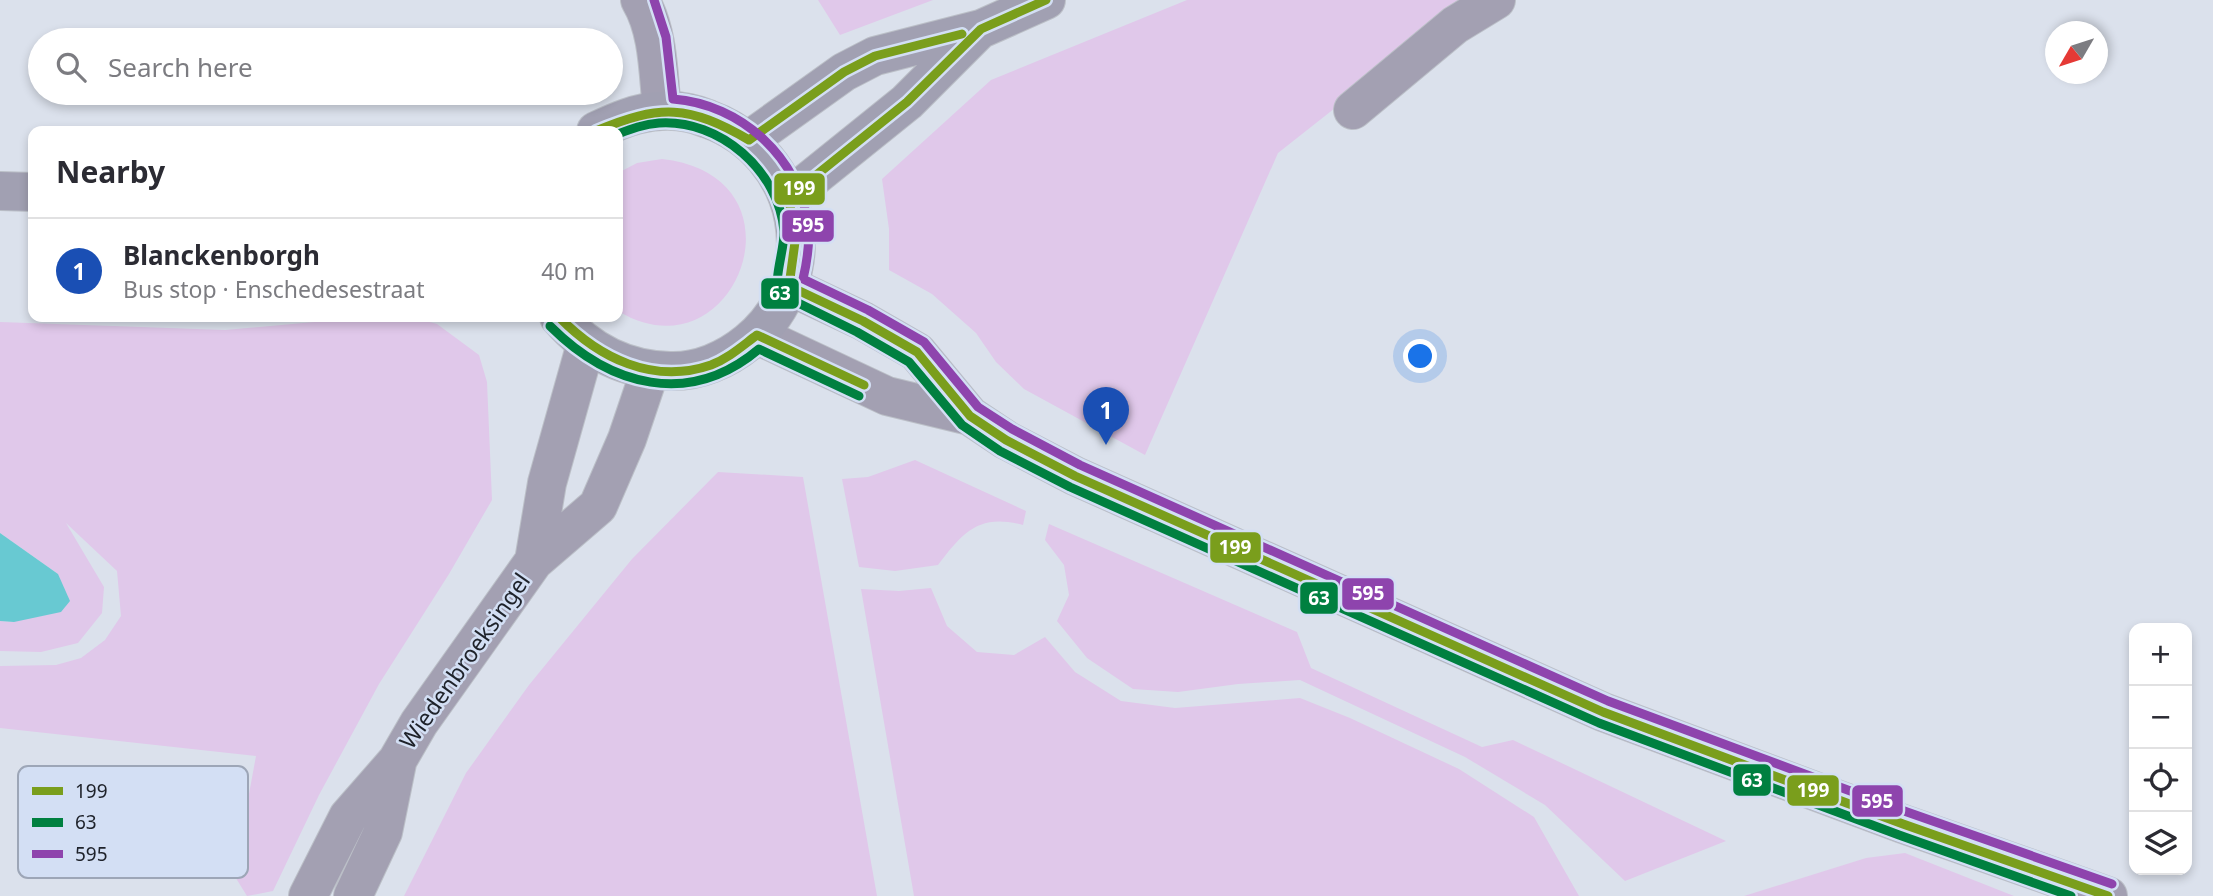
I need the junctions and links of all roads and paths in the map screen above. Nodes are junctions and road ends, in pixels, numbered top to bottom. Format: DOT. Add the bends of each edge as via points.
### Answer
graph roads {
  1 [pos="640,0"];
  2 [pos="1046,0"];
  3 [pos="1496,0"];
  4 [pos="981,29"];
  5 [pos="662,110"];
  6 [pos="1353,110"];
  7 [pos="606,126"];
  8 [pos="749,140"];
  9 [pos="0,191"];
  10 [pos="28,192"];
  11 [pos="789,197"];
  12 [pos="789,286"];
  13 [pos="564,322"];
  14 [pos="757,335"];
  15 [pos="586,344"];
  16 [pos="650,371"];
  17 [pos="970,416"];
  18 [pos="534,561"];
  19 [pos="397,761"];
  20 [pos="309,896"];
  21 [pos="353,896"];
  22 [pos="2108,896"];
  1 -- 5 [label="street" via="655,41"];
  2 -- 4 [label="main road"];
  3 -- 6 [label="street" via="1455,25"];
  4 -- 8 [label="main road" via="874,56"];
  4 -- 11 [label="main road" via="907,102"];
  5 -- 7 [label="main road"];
  5 -- 8 [label="main road" via="693,113"];
  8 -- 11 [label="main road" via="772,166"];
  9 -- 10 [label="main road"];
  11 -- 12 [label="main road" via="796,227"];
  12 -- 14 [label="main road"];
  12 -- 17 [label="street" via="917,352"];
  13 -- 15 [label="main road"];
  14 -- 16 [label="main road" via="708,365 679,372"];
  14 -- 17 [label="street" via="887,396"];
  15 -- 16 [label="main road" via="616,362"];
  15 -- 18 [label="street, Wiedenbroeksingel" via="547,483"];
  16 -- 18 [label="street, Wiedenbroeksingel" via="598,506"];
  17 -- 22 [label="street" via="1075,476 1603,712"];
  18 -- 19 [label="street, Wiedenbroeksingel"];
  19 -- 20 [label="street, Wiedenbroeksingel" via="348,817"];
  19 -- 21 [label="street, Wiedenbroeksingel" via="383,832"];
}
